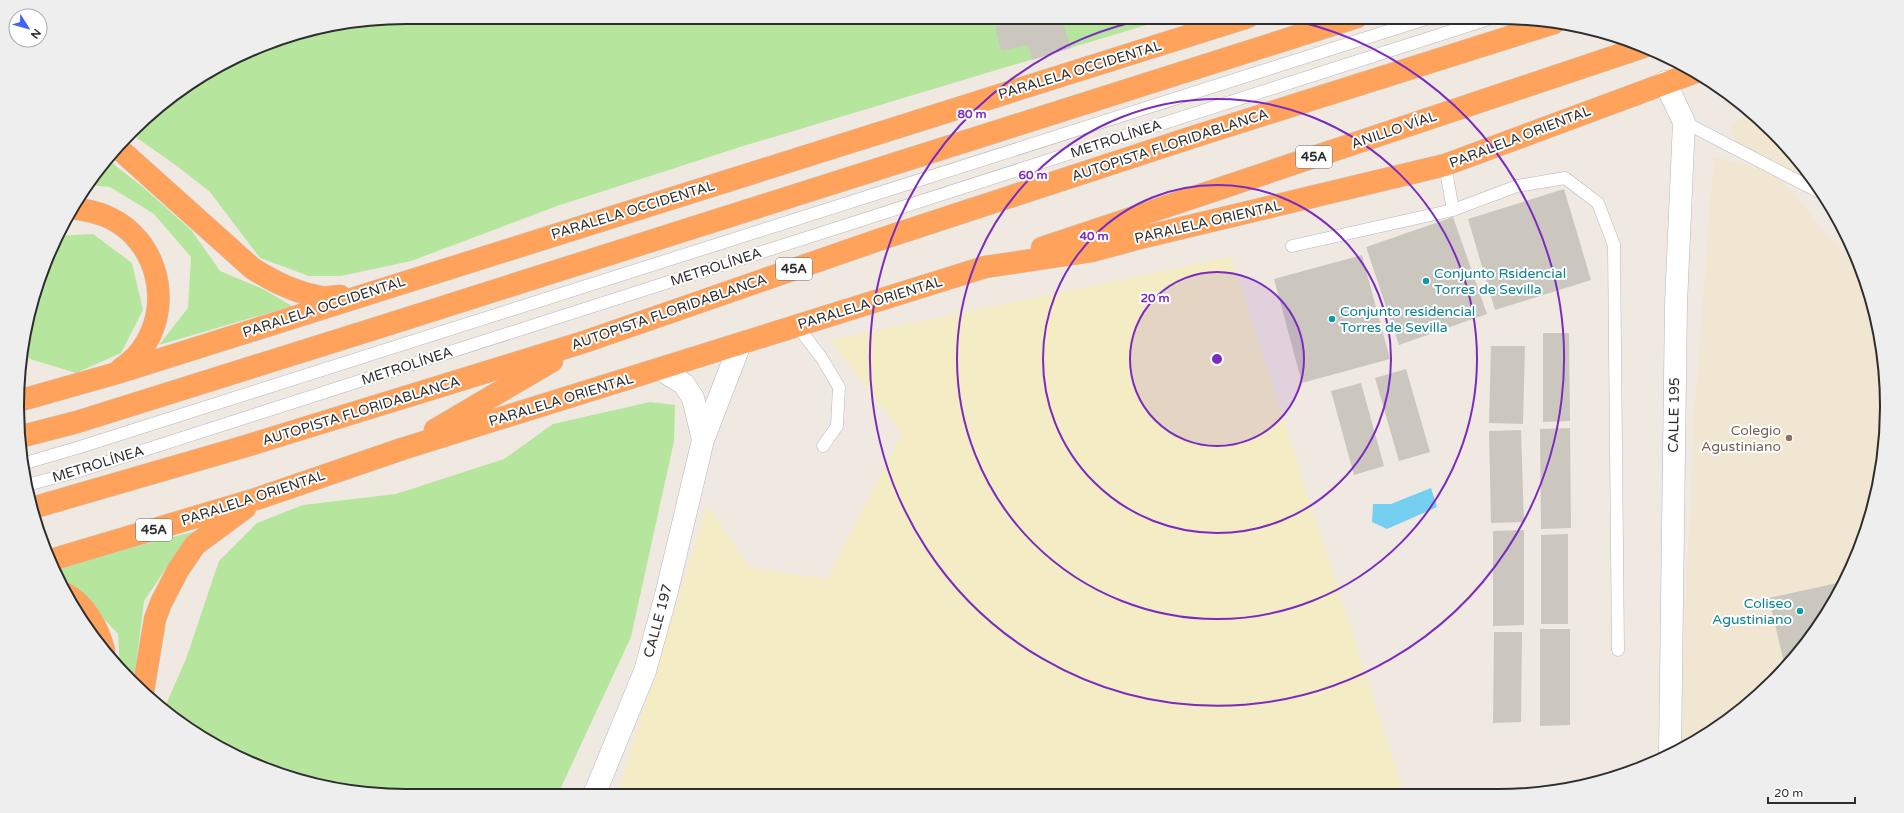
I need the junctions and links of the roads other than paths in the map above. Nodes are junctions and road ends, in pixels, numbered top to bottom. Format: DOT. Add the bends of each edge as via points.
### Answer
graph roads {
  1 [pos="1226,24"];
  2 [pos="1335,24"];
  3 [pos="1410,24"];
  4 [pos="1473,24"];
  5 [pos="1540,26"];
  6 [pos="1635,50"];
  7 [pos="1688,75"];
  8 [pos="1665,82"];
  9 [pos="1684,122"];
  10 [pos="122,151"];
  11 [pos="1445,165"];
  12 [pos="1812,188"];
  13 [pos="79,209"];
  14 [pos="1453,210"];
  15 [pos="1292,246"];
  16 [pos="986,267"];
  17 [pos="367,293"];
  18 [pos="797,326"];
  19 [pos="584,342"];
  20 [pos="740,344"];
  21 [pos="660,369"];
  22 [pos="117,373"];
  23 [pos="24,399"];
  24 [pos="25,435"];
  25 [pos="703,440"];
  26 [pos="823,446"];
  27 [pos="402,449"];
  28 [pos="28,462"];
  29 [pos="32,484"];
  30 [pos="256,499"];
  31 [pos="37,506"];
  32 [pos="55,559"];
  33 [pos="80,605"];
  34 [pos="99,633"];
  35 [pos="1618,650"];
  36 [pos="144,685"];
  37 [pos="1670,748"];
  38 [pos="596,789"];
  1 -- 17 [label="highway, PARALELA OCCIDENTAL"];
  2 -- 24 [label="highway" via="380,327 77,422"];
  3 -- 28 [label="lane, METROLÍNEA"];
  4 -- 29 [label="lane, METROLÍNEA" via="79,471"];
  5 -- 19 [label="highway, AUTOPISTA FLORIDABLANCA / 45A" via="899,233"];
  6 -- 16 [label="highway, ANILLO VÍAL / 45A"];
  7 -- 8 [label="highway, PARALELA ORIENTAL"];
  8 -- 9 [label="street, CALLE 195"];
  8 -- 11 [label="highway, PARALELA ORIENTAL"];
  9 -- 12 [label="lane"];
  9 -- 37 [label="street, CALLE 195" via="1676,304"];
  10 -- 17 [label="highway" via="241,258 266,277 323,298"];
  11 -- 14 [label="lane"];
  11 -- 16 [label="highway, PARALELA ORIENTAL" via="1144,236 1092,251"];
  13 -- 22 [label="highway" via="110,218 128,229 142,245 152,263 158,283 159,304 155,324 146,343 133,360"];
  14 -- 15 [label="lane"];
  14 -- 35 [label="lane" via="1517,186 1565,178 1598,204 1614,245"];
  16 -- 18 [label="highway, PARALELA ORIENTAL / 45A"];
  17 -- 22 [label="highway, PARALELA OCCIDENTAL"];
  18 -- 20 [label="highway, PARALELA ORIENTAL / 45A"];
  18 -- 26 [label="lane" via="821,357 839,387 837,426"];
  19 -- 27 [label="highway"];
  19 -- 31 [label="highway, AUTOPISTA FLORIDABLANCA / 45A" via="246,446"];
  20 -- 21 [label="highway, PARALELA ORIENTAL / 45A"];
  20 -- 25 [label="street, CALLE 197"];
  21 -- 25 [label="street, CALLE 197" via="684,384 693,398"];
  21 -- 27 [label="highway, PARALELA ORIENTAL / 45A"];
  22 -- 23 [label="highway, PARALELA OCCIDENTAL"];
  25 -- 38 [label="street, CALLE 197" via="666,595 644,671"];
  27 -- 30 [label="highway, PARALELA ORIENTAL / 45A"];
  30 -- 32 [label="highway, PARALELA ORIENTAL / 45A"];
  30 -- 36 [label="highway" via="195,545 178,570 156,619"];
  33 -- 34 [label="highway"];
}
